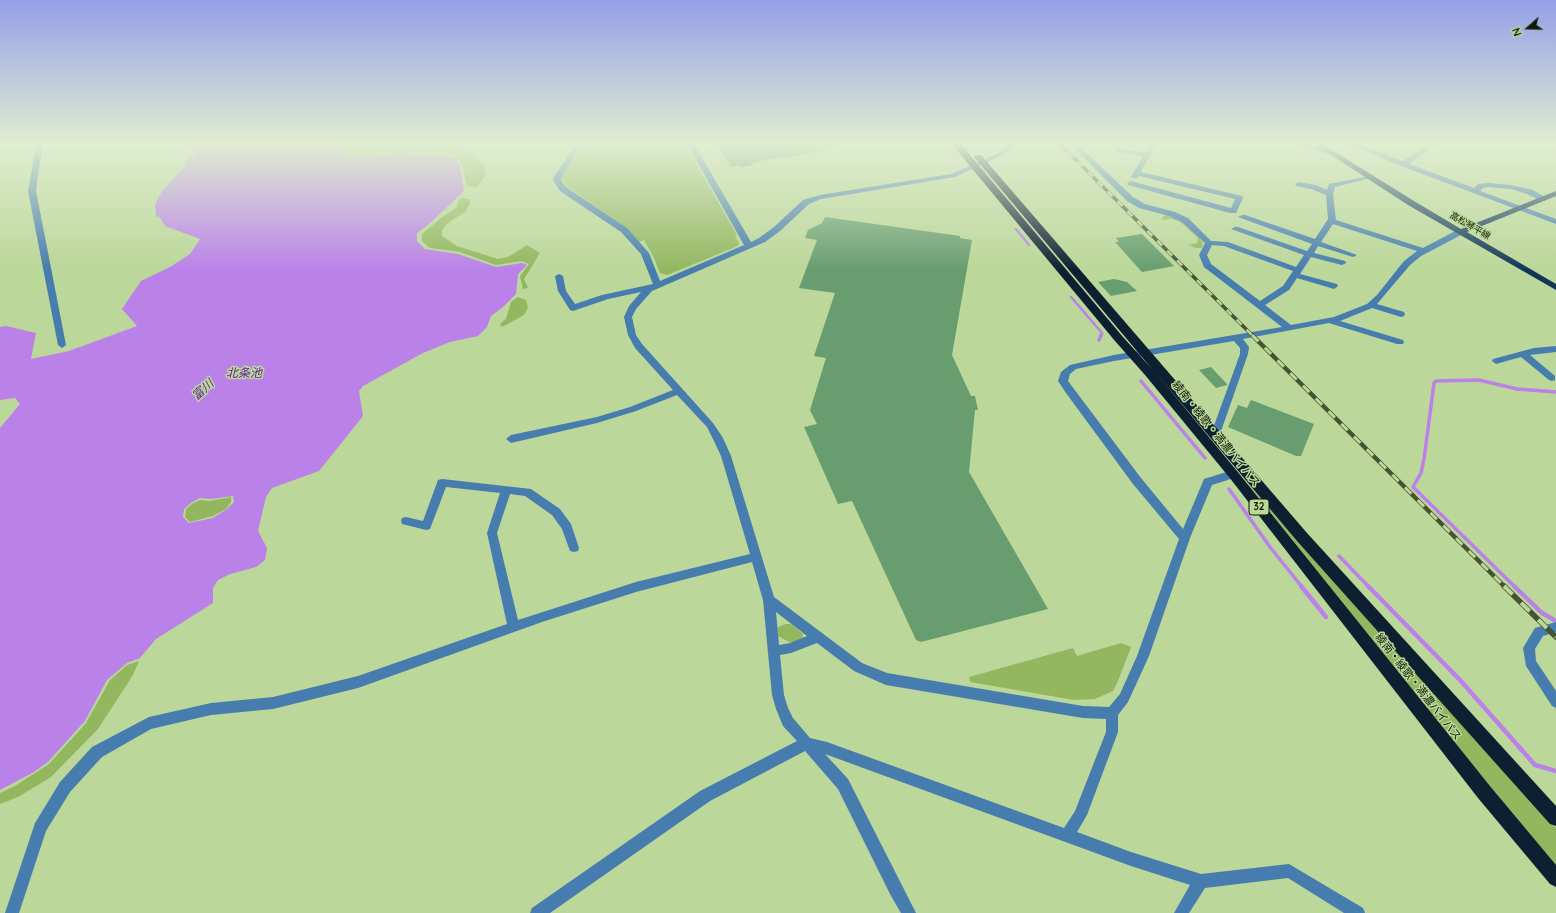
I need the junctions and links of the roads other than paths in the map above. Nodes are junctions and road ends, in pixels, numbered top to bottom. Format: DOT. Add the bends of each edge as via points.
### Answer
graph roads {
  1 [pos="33,185"];
  2 [pos="560,185"];
  3 [pos="714,185"];
  4 [pos="904,185"];
  5 [pos="995,185"];
  6 [pos="1115,185"];
  7 [pos="1128,185"];
  8 [pos="1133,185"];
  9 [pos="1184,185"];
  10 [pos="1302,185"];
  11 [pos="1338,185"];
  12 [pos="1381,185"];
  13 [pos="1458,185"];
  14 [pos="1117,187"];
  15 [pos="1476,191"];
  16 [pos="1556,193"];
  17 [pos="1329,194"];
  18 [pos="1544,199"];
  19 [pos="1519,208"];
  20 [pos="1242,217"];
  21 [pos="1330,222"];
  22 [pos="1556,222"];
  23 [pos="1235,229"];
  24 [pos="1460,232"];
  25 [pos="1208,243"];
  26 [pos="1316,243"];
  27 [pos="749,246"];
  28 [pos="1424,251"];
  29 [pos="1279,254"];
  30 [pos="1308,254"];
  31 [pos="1353,255"];
  32 [pos="1342,262"];
  33 [pos="1296,272"];
  34 [pos="559,276"];
  35 [pos="657,284"];
  36 [pos="1334,286"];
  37 [pos="1556,287"];
  38 [pos="649,289"];
  39 [pos="1260,305"];
  40 [pos="1371,305"];
  41 [pos="1401,314"];
  42 [pos="1329,320"];
  43 [pos="1289,328"];
  44 [pos="1236,338"];
  45 [pos="1400,342"];
  46 [pos="62,345"];
  47 [pos="1556,349"];
  48 [pos="1139,354"];
  49 [pos="1523,354"];
  50 [pos="1496,361"];
  51 [pos="1551,378"];
  52 [pos="679,391"];
  53 [pos="1216,434"];
  54 [pos="511,438"];
  55 [pos="1233,474"];
  56 [pos="506,490"];
  57 [pos="406,521"];
  58 [pos="1185,538"];
  59 [pos="574,548"];
  60 [pos="756,557"];
  61 [pos="769,600"];
  62 [pos="1556,626"];
  63 [pos="514,627"];
  64 [pos="817,637"];
  65 [pos="774,651"];
  66 [pos="1556,702"];
  67 [pos="1112,713"];
  68 [pos="807,743"];
  69 [pos="1556,818"];
  70 [pos="1067,836"];
  71 [pos="1556,878"];
  72 [pos="1201,881"];
  73 [pos="12,913"];
  74 [pos="537,913"];
  75 [pos="909,913"];
  76 [pos="1181,913"];
  77 [pos="1358,913"];
  1 -- 46 [label="street" via="32,191"];
  2 -- 35 [label="street" via="624,230 645,253"];
  3 -- 27 [label="street"];
  4 -- 27 [label="street" via="812,199 800,206 769,236"];
  5 -- 48 [label="highway, 綾南・綾歌・満濃バイパス / 32" via="1058,267"];
  6 -- 14 [label="street"];
  7 -- 14 [label="street"];
  8 -- 9 [label="street" via="1233,211 1239,198"];
  10 -- 17 [label="street"];
  11 -- 17 [label="street" via="1332,186"];
  12 -- 24 [label="main road, 高松琴平線"];
  13 -- 15 [label="street"];
  14 -- 25 [label="street" via="1136,203 1185,220"];
  15 -- 18 [label="street" via="1481,186 1511,187"];
  15 -- 19 [label="street"];
  16 -- 18 [label="main road"];
  17 -- 21 [label="street" via="1332,220"];
  18 -- 19 [label="main road"];
  19 -- 22 [label="street"];
  19 -- 24 [label="main road"];
  20 -- 26 [label="street"];
  21 -- 26 [label="street"];
  21 -- 28 [label="street"];
  23 -- 29 [label="street"];
  24 -- 28 [label="street"];
  24 -- 37 [label="main road, 高松琴平線"];
  25 -- 29 [label="street"];
  25 -- 39 [label="street" via="1203,255 1207,265"];
  26 -- 30 [label="street"];
  26 -- 31 [label="street"];
  27 -- 35 [label="street"];
  28 -- 40 [label="street" via="1407,263"];
  29 -- 30 [label="street"];
  29 -- 33 [label="street"];
  30 -- 32 [label="street"];
  30 -- 33 [label="street"];
  33 -- 36 [label="street"];
  33 -- 39 [label="street" via="1286,288"];
  34 -- 38 [label="street" via="562,291 573,308 630,290"];
  35 -- 38 [label="street"];
  38 -- 52 [label="street" via="632,308 628,317 629,325 638,346"];
  39 -- 43 [label="street"];
  40 -- 41 [label="street"];
  40 -- 42 [label="street"];
  42 -- 43 [label="street"];
  42 -- 45 [label="street"];
  43 -- 44 [label="street"];
  44 -- 48 [label="street"];
  44 -- 53 [label="street" via="1245,347 1244,354"];
  47 -- 49 [label="street"];
  48 -- 53 [label="highway, 綾南・綾歌・満濃バイパス / 32"];
  48 -- 55 [label="highway, 綾南・綾歌・満濃バイパス / 32"];
  48 -- 58 [label="street" via="1073,367 1066,372 1064,381 1069,392 1096,428"];
  49 -- 50 [label="street"];
  49 -- 51 [label="street"];
  52 -- 54 [label="street" via="597,420"];
  52 -- 60 [label="street" via="710,425 718,438 726,456"];
  53 -- 69 [label="highway, 綾南・綾歌・満濃バイパス / 32" via="1302,537"];
  55 -- 58 [label="street" via="1208,482"];
  55 -- 71 [label="highway, 綾南・綾歌・満濃バイパス / 32" via="1479,785"];
  56 -- 57 [label="street" via="442,482 426,526"];
  56 -- 59 [label="street" via="527,492 556,512 567,527"];
  56 -- 63 [label="street" via="492,533"];
  58 -- 67 [label="street" via="1143,656 1124,698"];
  60 -- 61 [label="street"];
  60 -- 63 [label="street" via="636,587"];
  61 -- 64 [label="street"];
  61 -- 65 [label="street"];
  62 -- 66 [label="street" via="1539,632 1529,648 1530,662"];
  63 -- 73 [label="street" via="358,682 273,703 211,709 149,723 97,752 66,787 40,828"];
  64 -- 65 [label="street" via="791,648"];
  64 -- 67 [label="street" via="858,667 886,679 1083,712"];
  65 -- 68 [label="street" via="782,708 788,722"];
  67 -- 70 [label="street" via="1112,732 1080,815"];
  68 -- 70 [label="street" via="827,748"];
  68 -- 74 [label="street" via="705,796"];
  68 -- 75 [label="street" via="844,784"];
  70 -- 72 [label="street"];
  72 -- 76 [label="street"];
  72 -- 77 [label="street" via="1289,871"];
}
